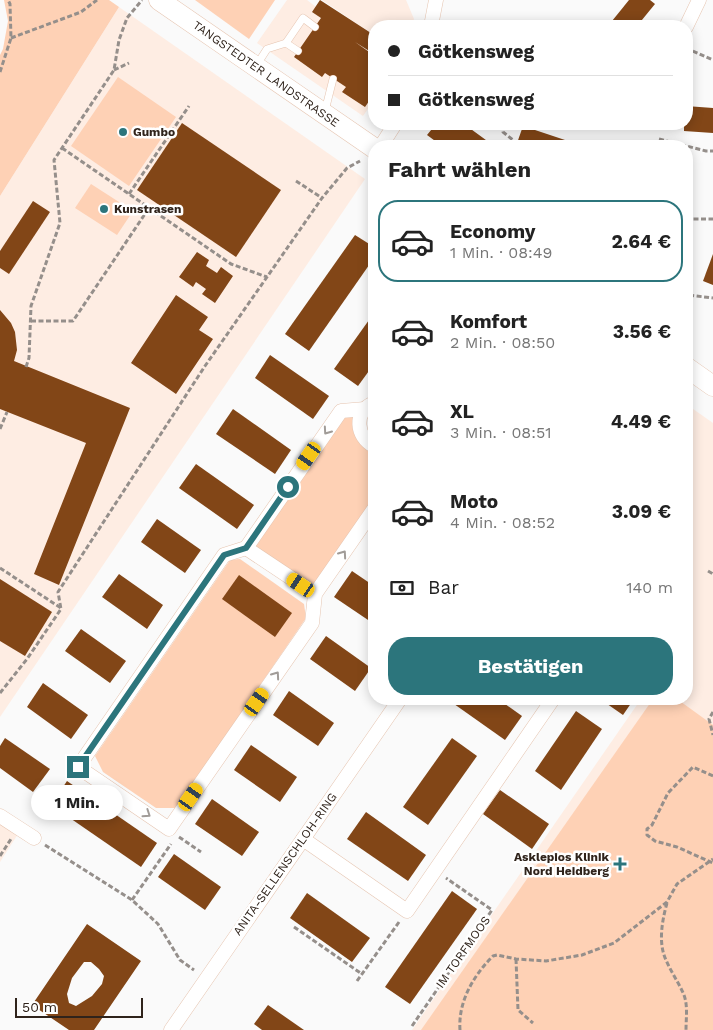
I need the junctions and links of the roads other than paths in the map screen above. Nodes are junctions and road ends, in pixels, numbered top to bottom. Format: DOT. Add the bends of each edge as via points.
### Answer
graph roads {
  1 [pos="159,0"];
  2 [pos="436,0"];
  3 [pos="699,0"];
  4 [pos="432,20"];
  5 [pos="689,20"];
  6 [pos="315,27"];
  7 [pos="286,42"];
  8 [pos="298,51"];
  9 [pos="255,67"];
  10 [pos="333,79"];
  11 [pos="324,114"];
  12 [pos="368,151"];
  13 [pos="693,372"];
  14 [pos="713,386"];
  15 [pos="368,406"];
  16 [pos="368,407"];
  17 [pos="368,443"];
  18 [pos="368,518"];
  19 [pos="246,548"];
  20 [pos="315,594"];
  21 [pos="396,705"];
  22 [pos="549,705"];
  23 [pos="0,816"];
  24 [pos="34,838"];
  25 [pos="303,839"];
  26 [pos="171,1030"];
  1 -- 9 [label="street, TANGSTEDTER LANDSTRASSE"];
  2 -- 4 [label="street"];
  3 -- 5 [label="street"];
  6 -- 7 [label="lane" via="303,18"];
  7 -- 8 [label="lane"];
  7 -- 9 [label="lane" via="267,49"];
  9 -- 11 [label="street, TANGSTEDTER LANDSTRASSE"];
  10 -- 11 [label="lane"];
  11 -- 12 [label="street, TANGSTEDTER LANDSTRASSE"];
  13 -- 14 [label="street"];
  15 -- 19 [label="street, one-way" via="341,411"];
  16 -- 17 [label="street" via="360,415 359,429"];
  20 -- 18 [label="street, one-way"];
  19 -- 20 [label="street"];
  19 -- 20 [label="street, one-way" via="224,555 78,767 169,829 312,623"];
  21 -- 25 [label="street, ANITA-SELLENSCHLOH-RING"];
  22 -- 25 [label="street" via="407,912"];
  23 -- 24 [label="street"];
  25 -- 26 [label="street, ANITA-SELLENSCHLOH-RING"];
}
